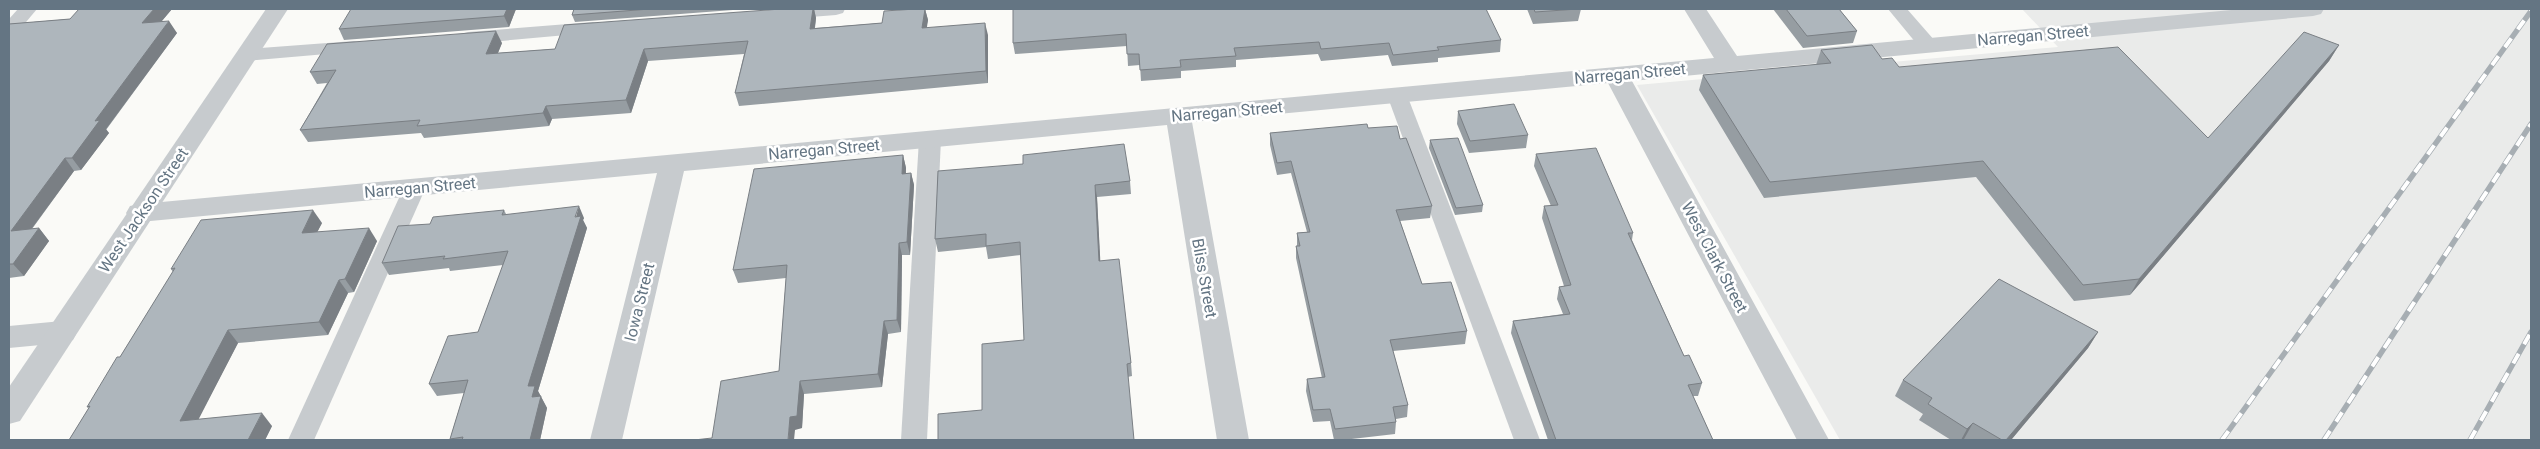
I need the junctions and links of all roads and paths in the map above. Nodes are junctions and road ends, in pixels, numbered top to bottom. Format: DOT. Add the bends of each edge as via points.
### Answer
graph roads {
  1 [pos="28,9"];
  2 [pos="277,9"];
  3 [pos="836,9"];
  4 [pos="1695,9"];
  5 [pos="1897,9"];
  6 [pos="2313,9"];
  7 [pos="767,14"];
  8 [pos="610,27"];
  9 [pos="9,30"];
  10 [pos="452,39"];
  11 [pos="374,45"];
  12 [pos="1928,45"];
  13 [pos="246,56"];
  14 [pos="1730,64"];
  15 [pos="1616,74"];
  16 [pos="1397,95"];
  17 [pos="1178,116"];
  18 [pos="930,139"];
  19 [pos="673,163"];
  20 [pos="415,187"];
  21 [pos="140,213"];
  22 [pos="62,332"];
  23 [pos="9,337"];
  24 [pos="9,412"];
  25 [pos="301,440"];
  26 [pos="606,440"];
  27 [pos="914,440"];
  28 [pos="1233,440"];
  29 [pos="1528,440"];
  30 [pos="1813,440"];
  1 -- 9 [label="lane"];
  2 -- 13 [label="street, West Jackson Street"];
  3 -- 7 [label="lane"];
  4 -- 14 [label="street"];
  5 -- 12 [label="lane"];
  6 -- 12 [label="street, Narregan Street"];
  8 -- 10 [label="lane"];
  11 -- 13 [label="lane"];
  12 -- 14 [label="street, Narregan Street"];
  13 -- 21 [label="street, West Jackson Street"];
  14 -- 15 [label="street, Narregan Street"];
  15 -- 16 [label="street, Narregan Street"];
  15 -- 30 [label="street, West Clark Street"];
  16 -- 17 [label="street, Narregan Street"];
  16 -- 29 [label="lane"];
  17 -- 18 [label="street, Narregan Street"];
  17 -- 28 [label="street, Bliss Street"];
  18 -- 19 [label="street, Narregan Street"];
  18 -- 27 [label="lane"];
  19 -- 20 [label="street, Narregan Street"];
  19 -- 26 [label="street, Iowa Street"];
  20 -- 21 [label="street, Narregan Street"];
  20 -- 25 [label="lane"];
  21 -- 22 [label="street, West Jackson Street"];
  22 -- 23 [label="street"];
  22 -- 24 [label="street, West Jackson Street"];
}
